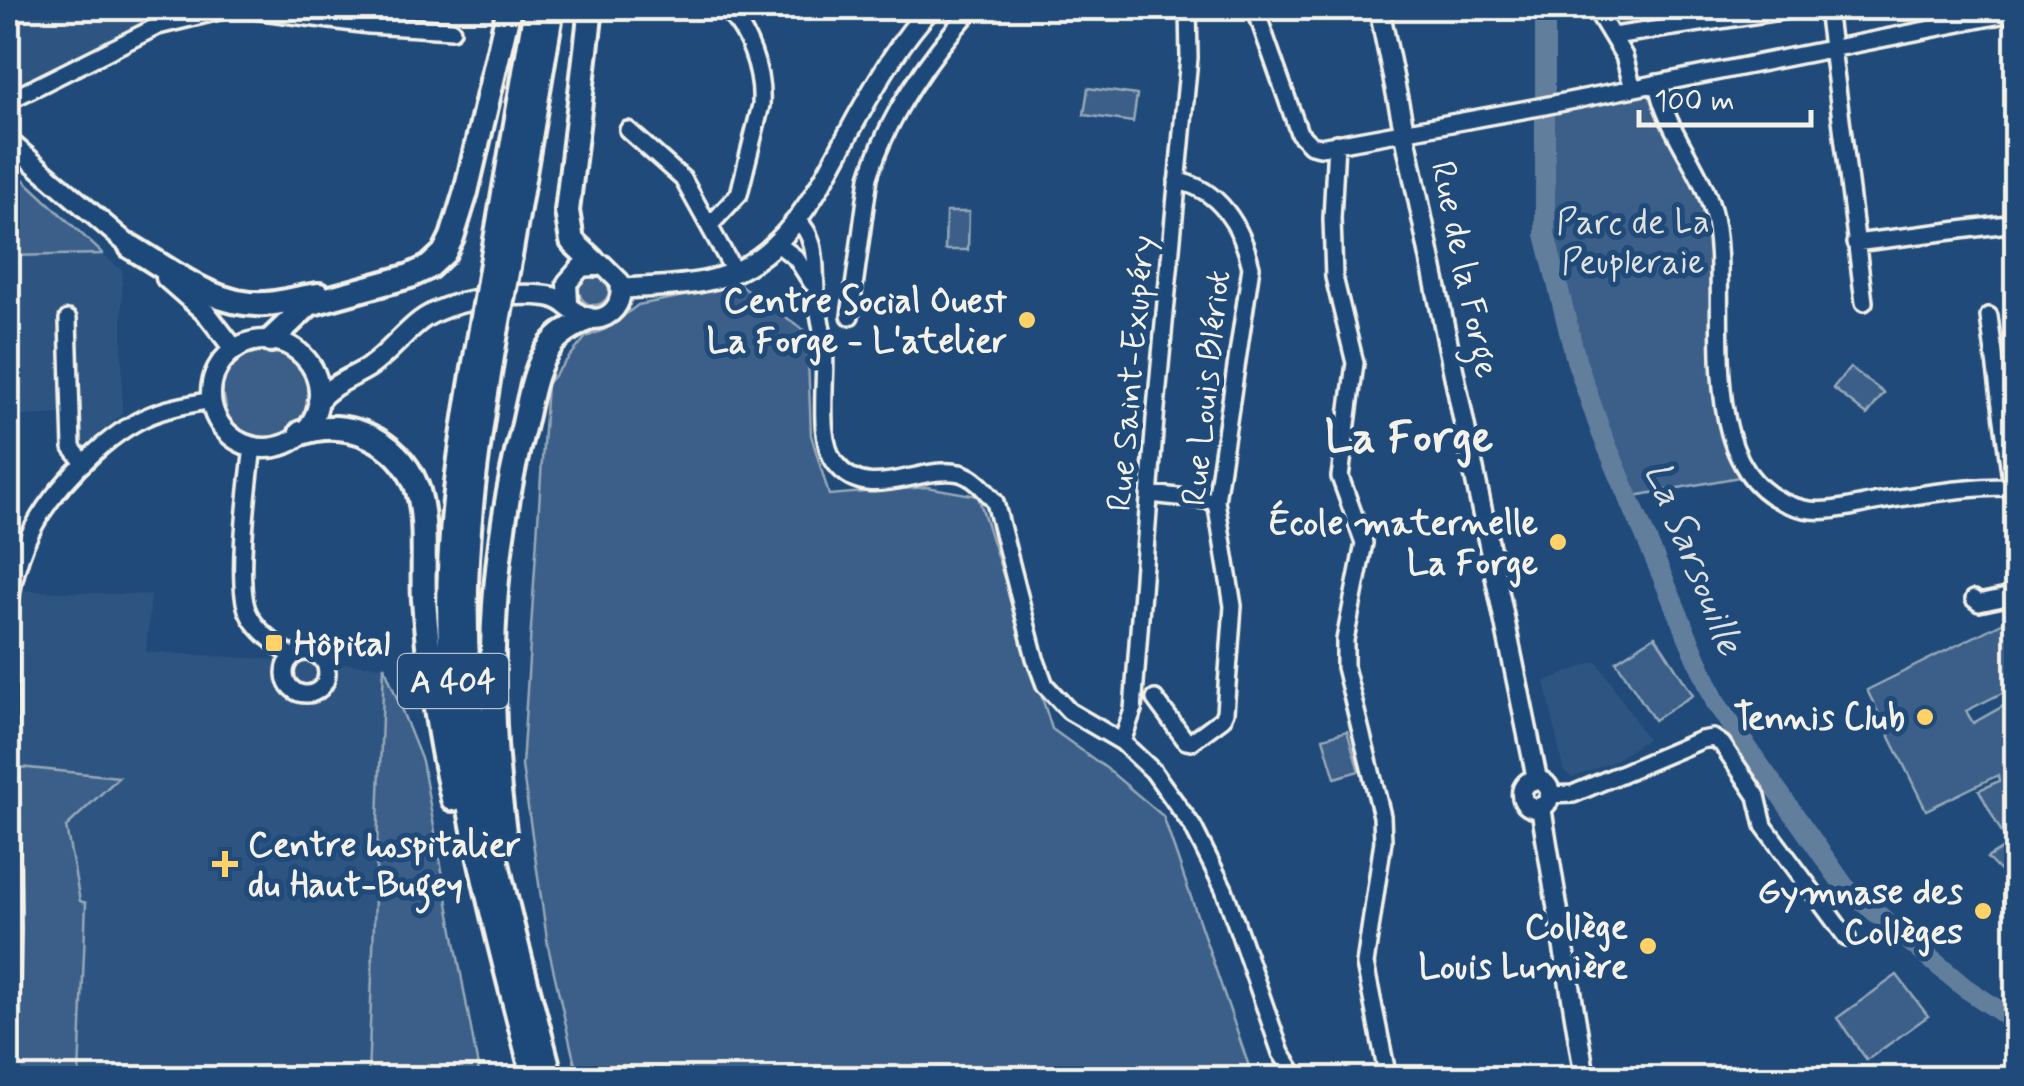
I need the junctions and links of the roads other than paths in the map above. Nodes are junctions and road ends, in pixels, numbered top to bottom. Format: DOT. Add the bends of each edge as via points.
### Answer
graph roads {
  1 [pos="235,8"];
  2 [pos="256,8"];
  3 [pos="509,8"];
  4 [pos="536,8"];
  5 [pos="552,8"];
  6 [pos="591,8"];
  7 [pos="723,8"];
  8 [pos="931,8"];
  9 [pos="973,8"];
  10 [pos="1188,8"];
  11 [pos="1254,8"];
  12 [pos="1379,8"];
  13 [pos="1595,8"];
  14 [pos="1801,8"];
  15 [pos="1827,8"];
  16 [pos="1783,9"];
  17 [pos="2016,12"];
  18 [pos="345,14"];
  19 [pos="452,30"];
  20 [pos="1613,36"];
  21 [pos="1832,48"];
  22 [pos="1658,84"];
  23 [pos="1634,88"];
  24 [pos="8,102"];
  25 [pos="628,130"];
  26 [pos="1404,132"];
  27 [pos="8,141"];
  28 [pos="1336,143"];
  29 [pos="1176,181"];
  30 [pos="797,219"];
  31 [pos="2016,223"];
  32 [pos="710,224"];
  33 [pos="775,242"];
  34 [pos="1856,243"];
  35 [pos="131,247"];
  36 [pos="502,257"];
  37 [pos="596,264"];
  38 [pos="734,271"];
  39 [pos="570,277"];
  40 [pos="622,290"];
  41 [pos="357,291"];
  42 [pos="816,292"];
  43 [pos="1864,302"];
  44 [pos="568,303"];
  45 [pos="850,316"];
  46 [pos="1989,316"];
  47 [pos="68,319"];
  48 [pos="587,319"];
  49 [pos="489,328"];
  50 [pos="271,340"];
  51 [pos="234,349"];
  52 [pos="312,367"];
  53 [pos="212,400"];
  54 [pos="318,401"];
  55 [pos="302,433"];
  56 [pos="253,446"];
  57 [pos="84,463"];
  58 [pos="2014,487"];
  59 [pos="1150,494"];
  60 [pos="1216,501"];
  61 [pos="2016,596"];
  62 [pos="1974,599"];
  63 [pos="8,638"];
  64 [pos="292,657"];
  65 [pos="1156,700"];
  66 [pos="1122,742"];
  67 [pos="1546,801"];
  68 [pos="1847,938"];
  69 [pos="525,978"];
  70 [pos="521,1028"];
  71 [pos="9,1078"];
  72 [pos="534,1078"];
  73 [pos="550,1078"];
  74 [pos="1298,1078"];
  75 [pos="1388,1078"];
  76 [pos="1585,1078"];
  1 -- 2 [label="street"];
  1 -- 24 [label="street" via="158,26"];
  2 -- 18 [label="street"];
  3 -- 41 [label="highway" via="448,246 422,271"];
  4 -- 36 [label="highway, A 404"];
  5 -- 36 [label="highway, A 404"];
  6 -- 37 [label="highway" via="567,210 572,240"];
  7 -- 32 [label="street" via="752,48 761,105 739,194"];
  8 -- 30 [label="main road" via="900,46"];
  9 -- 45 [label="street" via="944,39 876,154"];
  10 -- 29 [label="street, Rue Saint-Exupéry"];
  11 -- 28 [label="street" via="1302,138 1316,146"];
  12 -- 26 [label="main road, Rue de la Forge"];
  13 -- 20 [label="street"];
  14 -- 16 [label="street"];
  15 -- 21 [label="street"];
  16 -- 20 [label="street"];
  17 -- 21 [label="street"];
  18 -- 19 [label="street"];
  20 -- 23 [label="street"];
  21 -- 22 [label="street"];
  21 -- 34 [label="street"];
  22 -- 23 [label="street"];
  22 -- 58 [label="street" via="1661,105 1712,209 1727,418 1750,475 1782,502 1814,510"];
  23 -- 26 [label="street"];
  25 -- 32 [label="street" via="684,180"];
  26 -- 28 [label="street"];
  26 -- 67 [label="main road, Rue de la Forge" via="1537,779 1522,793 1528,805"];
  27 -- 35 [label="main road"];
  28 -- 75 [label="street" via="1334,276 1355,363 1340,477 1364,543 1344,666 1382,816 1365,964"];
  29 -- 59 [label="street, Rue Saint-Exupéry"];
  29 -- 60 [label="street, Rue Louis Blériot" via="1216,199 1240,233 1251,267"];
  30 -- 33 [label="main road"];
  30 -- 42 [label="street" via="812,238"];
  31 -- 34 [label="street"];
  32 -- 38 [label="street"];
  33 -- 38 [label="main road"];
  33 -- 42 [label="street" via="806,270"];
  34 -- 43 [label="street"];
  35 -- 41 [label="highway" via="209,294 242,304"];
  35 -- 51 [label="main road" via="207,314"];
  36 -- 49 [label="highway, A 404, bridge"];
  37 -- 39 [label="main road"];
  37 -- 40 [label="main road" via="610,269"];
  38 -- 40 [label="main road"];
  39 -- 44 [label="main road"];
  39 -- 52 [label="main road" via="452,292 358,361 333,370"];
  40 -- 48 [label="main road" via="612,312"];
  41 -- 50 [label="highway" via="309,304"];
  42 -- 66 [label="street" via="826,438 836,466 866,482 959,473 986,490 1000,516 1045,685 1068,711"];
  44 -- 48 [label="main road"];
  44 -- 54 [label="main road" via="544,296 448,305"];
  46 -- 58 [label="street"];
  47 -- 57 [label="street" via="72,448"];
  48 -- 69 [label="highway" via="559,336 537,372 496,575 495,752"];
  49 -- 69 [label="highway, A 404" via="466,582 467,658 484,803"];
  49 -- 70 [label="highway, A 404" via="454,506 450,647 463,772"];
  50 -- 51 [label="main road"];
  50 -- 52 [label="main road" via="302,354"];
  51 -- 53 [label="main road" via="216,372"];
  52 -- 54 [label="main road"];
  53 -- 56 [label="main road" via="225,430"];
  53 -- 57 [label="street" via="138,420"];
  54 -- 55 [label="main road"];
  55 -- 56 [label="main road" via="283,445"];
  55 -- 70 [label="highway" via="335,427 368,435 396,455 416,486 442,750"];
  56 -- 64 [label="street" via="242,596 258,628"];
  57 -- 63 [label="street" via="30,531 8,598"];
  59 -- 60 [label="street"];
  59 -- 66 [label="street, Rue Saint-Exupéry" via="1133,710"];
  60 -- 65 [label="street, Rue Louis Blériot" via="1233,606 1225,712 1186,742"];
  61 -- 62 [label="street"];
  63 -- 71 [label="street"];
  66 -- 74 [label="street" via="1164,782 1193,827 1224,889 1281,1053"];
  67 -- 68 [label="street" via="1713,738 1757,796 1764,826"];
  67 -- 76 [label="main road"];
  69 -- 73 [label="highway, A 404"];
  70 -- 72 [label="highway, A 404"];
}
